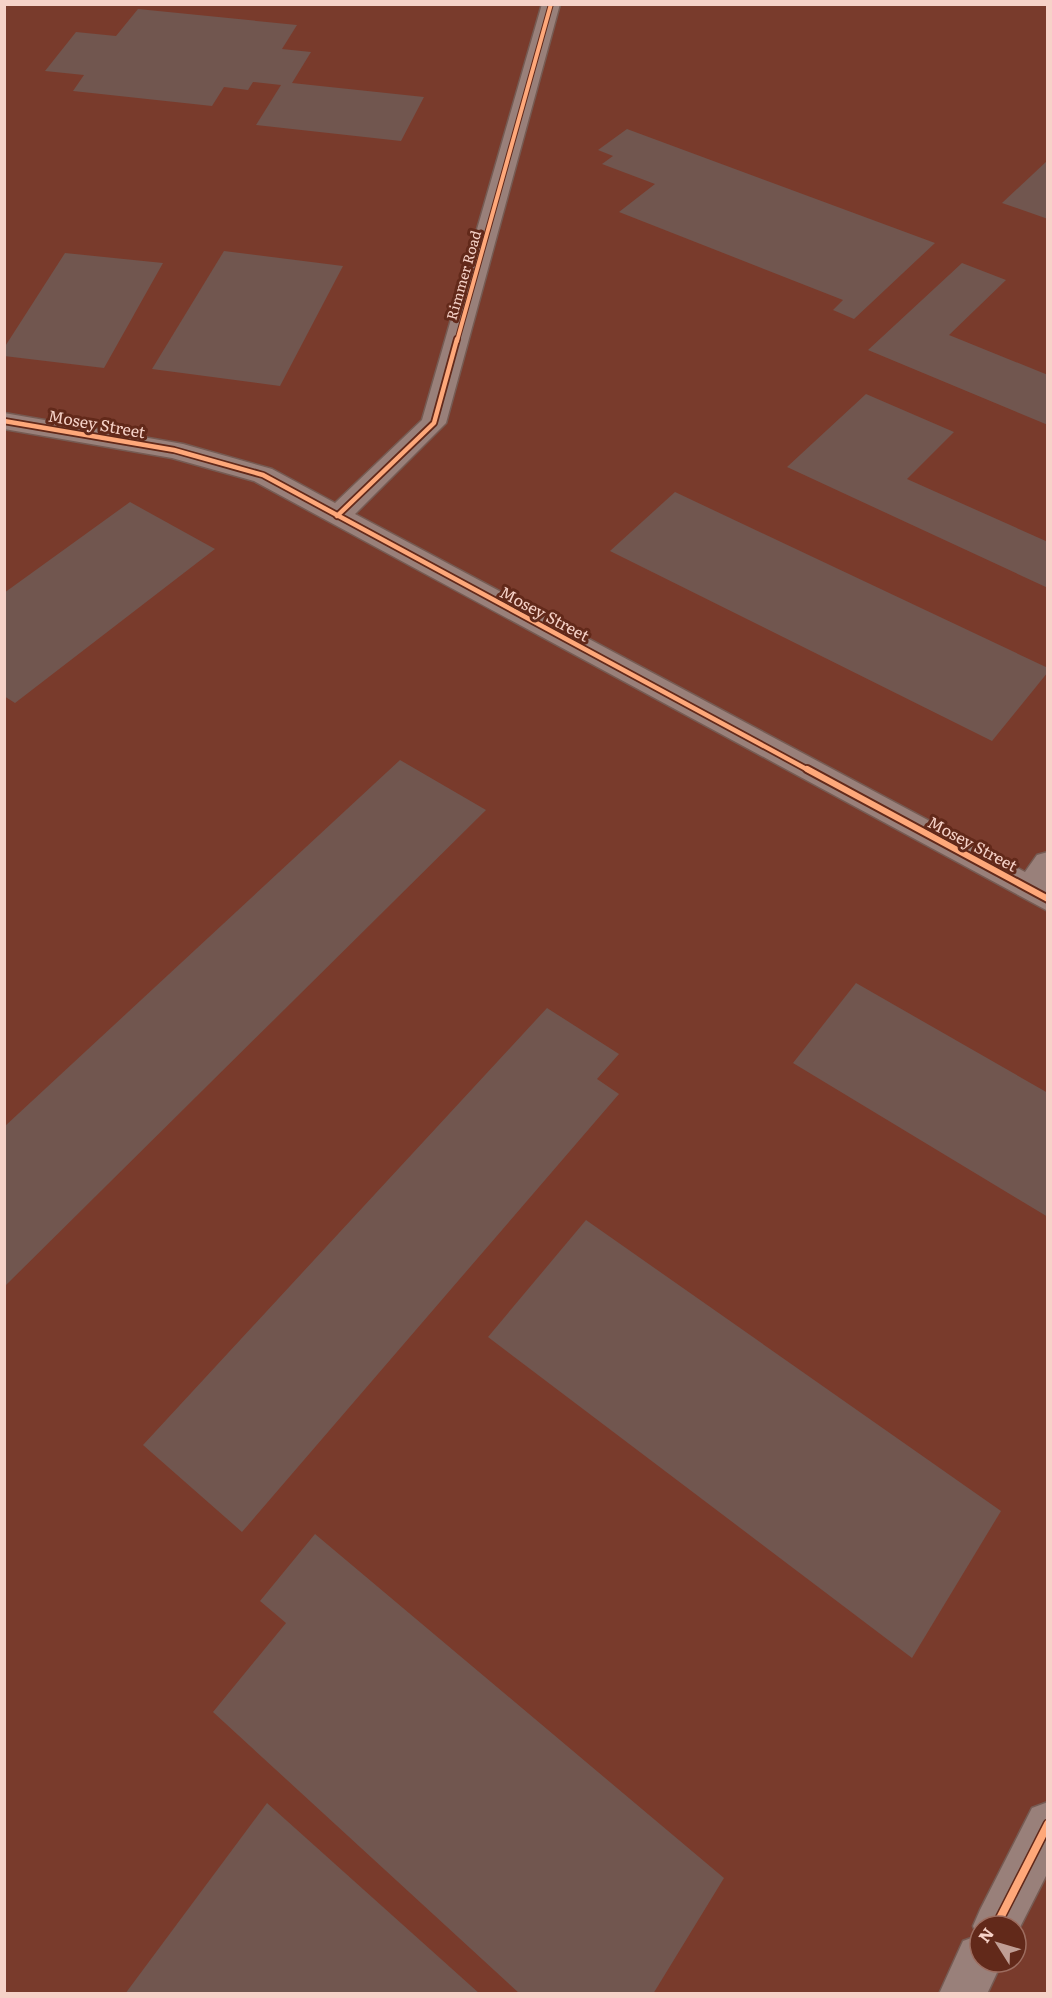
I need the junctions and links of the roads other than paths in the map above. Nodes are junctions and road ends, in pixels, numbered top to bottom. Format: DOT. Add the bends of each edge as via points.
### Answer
graph roads {
  1 [pos="551,4"];
  2 [pos="4,421"];
  3 [pos="337,516"];
  4 [pos="1042,884"];
  5 [pos="1047,1824"];
  6 [pos="1002,1914"];
  7 [pos="972,1974"];
  8 [pos="962,1994"];
  1 -- 3 [label="street, Rimmer Road" via="434,423"];
  2 -- 3 [label="street, Mosey Street" via="196,456 262,475"];
  3 -- 4 [label="street, Mosey Street"];
  5 -- 6 [label="street"];
  7 -- 8 [label="street"];
}
